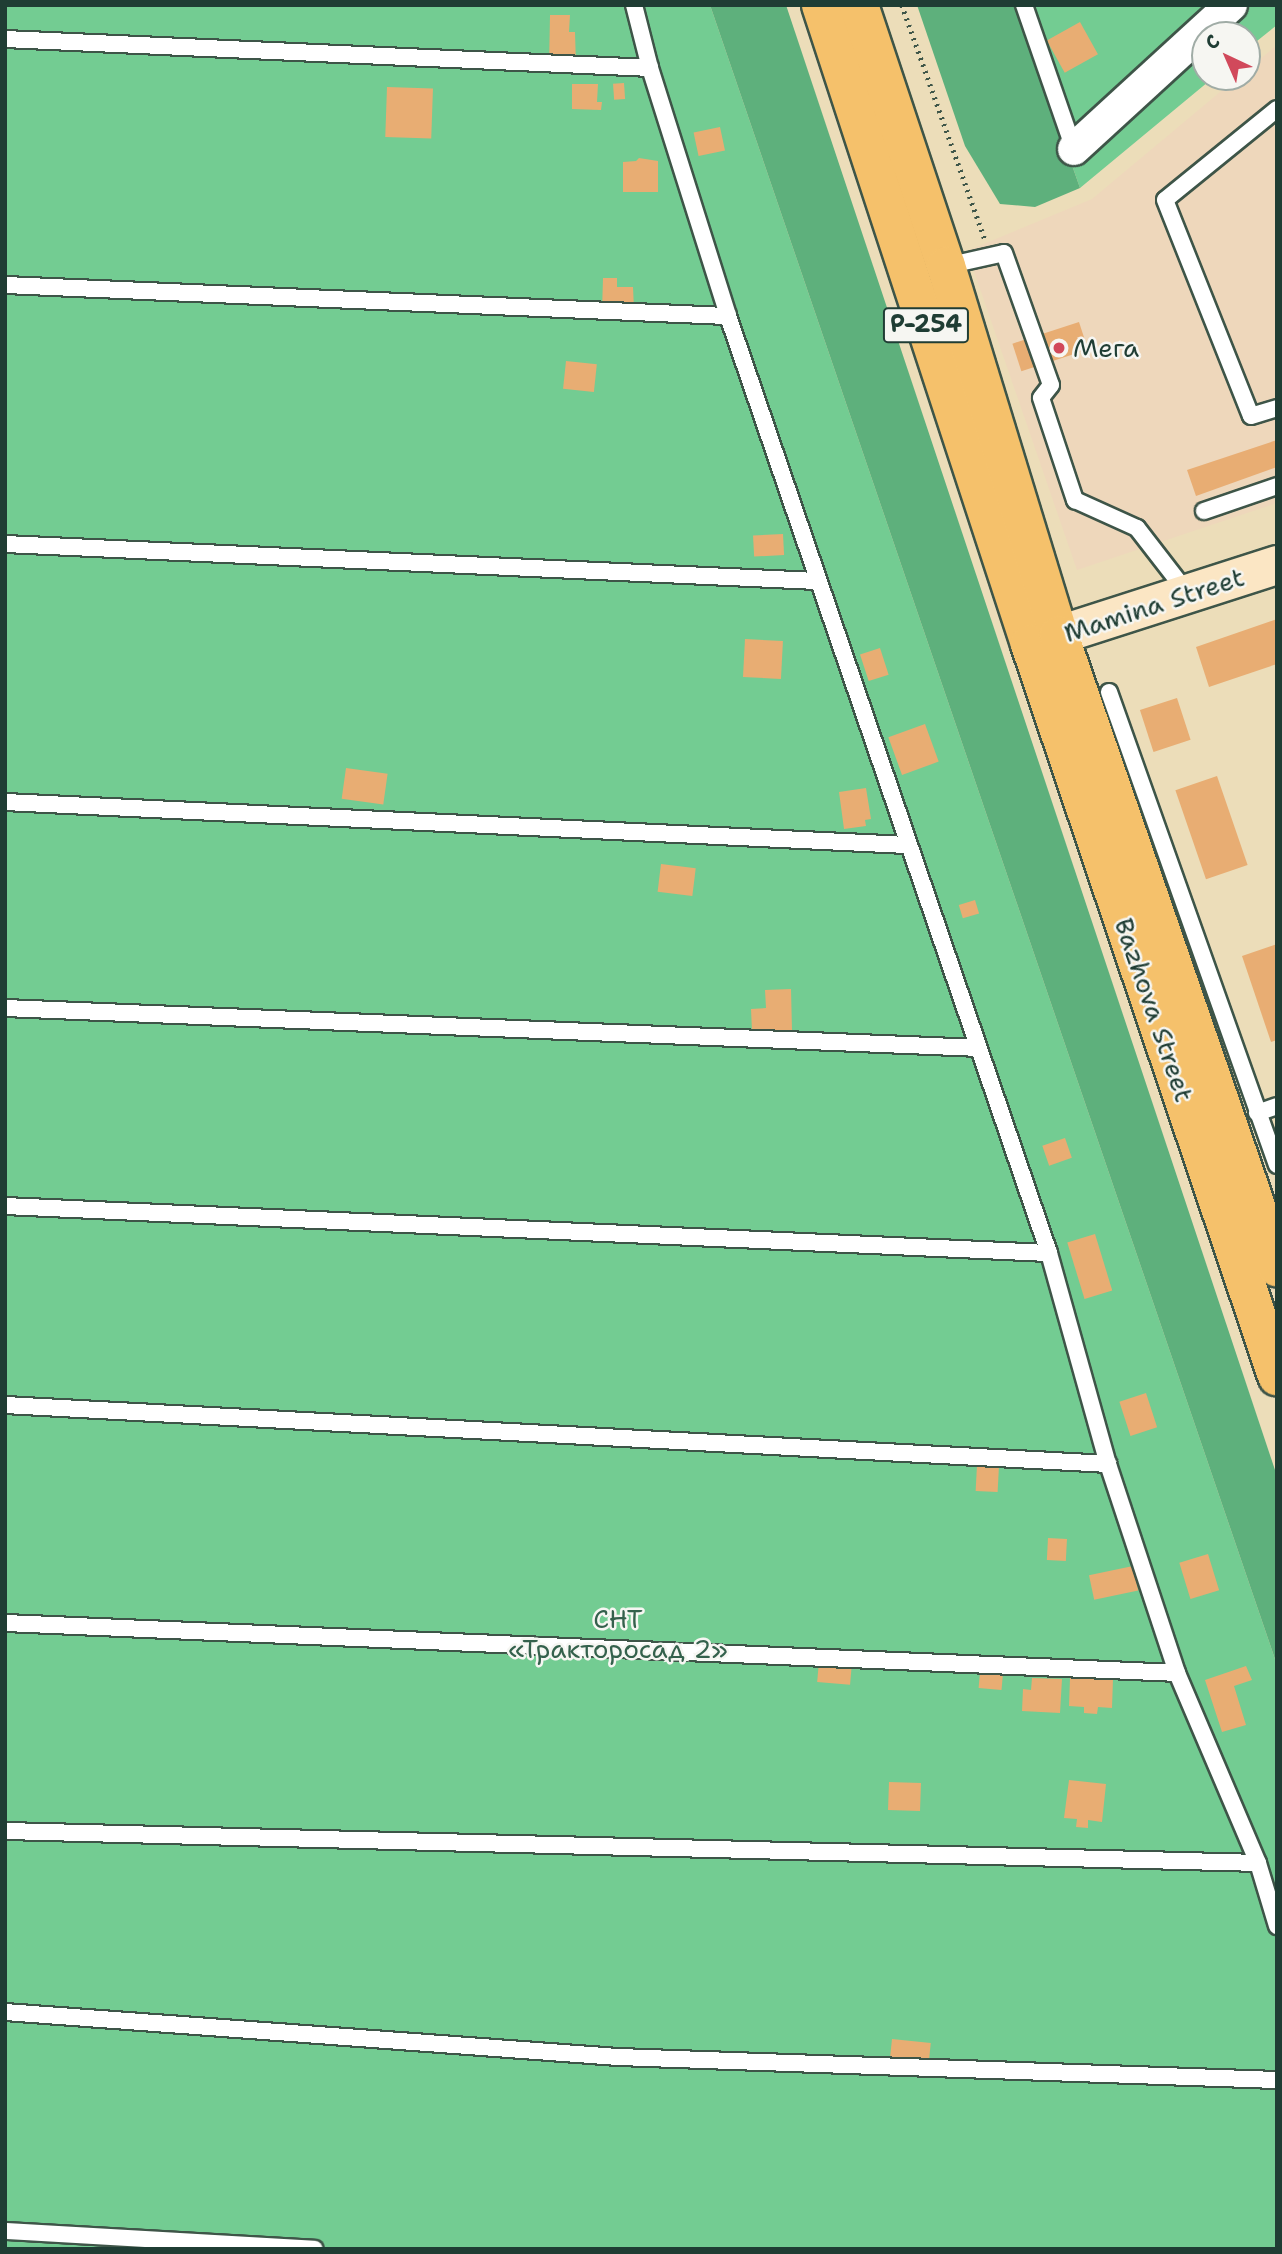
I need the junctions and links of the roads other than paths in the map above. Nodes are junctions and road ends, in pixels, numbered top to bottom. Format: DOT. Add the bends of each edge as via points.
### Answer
graph roads {
  1 [pos="634,5"];
  2 [pos="821,5"];
  3 [pos="859,5"];
  4 [pos="1024,5"];
  5 [pos="1229,6"];
  6 [pos="5,39"];
  7 [pos="650,68"];
  8 [pos="1277,108"];
  9 [pos="1074,149"];
  10 [pos="946,266"];
  11 [pos="5,285"];
  12 [pos="728,316"];
  13 [pos="1277,408"];
  14 [pos="1277,486"];
  15 [pos="1204,511"];
  16 [pos="5,544"];
  17 [pos="1277,565"];
  18 [pos="817,581"];
  19 [pos="1188,594"];
  20 [pos="1045,640"];
  21 [pos="1110,692"];
  22 [pos="5,802"];
  23 [pos="908,845"];
  24 [pos="5,1008"];
  25 [pos="978,1048"];
  26 [pos="1277,1106"];
  27 [pos="1257,1113"];
  28 [pos="1277,1165"];
  29 [pos="5,1206"];
  30 [pos="1049,1253"];
  31 [pos="1277,1267"];
  32 [pos="1277,1376"];
  33 [pos="5,1405"];
  34 [pos="1108,1464"];
  35 [pos="5,1623"];
  36 [pos="1177,1673"];
  37 [pos="5,1830"];
  38 [pos="1258,1863"];
  39 [pos="1277,1926"];
  40 [pos="5,2012"];
  41 [pos="1277,2080"];
  42 [pos="5,2231"];
  43 [pos="314,2249"];
  1 -- 7 [label="lane"];
  2 -- 20 [label="main road, Р-254"];
  3 -- 10 [label="main road, Р-254"];
  4 -- 9 [label="lane"];
  5 -- 9 [label="street"];
  6 -- 7 [label="lane"];
  7 -- 12 [label="lane"];
  8 -- 13 [label="lane" via="1165,200 1251,416"];
  10 -- 19 [label="lane" via="1004,253 1051,385 1041,398 1075,499 1138,528"];
  10 -- 20 [label="main road, Р-254"];
  11 -- 12 [label="lane"];
  12 -- 18 [label="lane"];
  14 -- 15 [label="lane"];
  16 -- 18 [label="lane"];
  17 -- 19 [label="main road, Mamina Street"];
  18 -- 23 [label="lane"];
  19 -- 20 [label="main road, Mamina Street"];
  20 -- 31 [label="main road, Bazhova Street"];
  20 -- 32 [label="main road, Bazhova Street"];
  21 -- 27 [label="lane"];
  22 -- 23 [label="lane"];
  23 -- 25 [label="lane"];
  24 -- 25 [label="lane"];
  25 -- 30 [label="lane"];
  26 -- 27 [label="lane"];
  27 -- 28 [label="lane"];
  29 -- 30 [label="lane"];
  30 -- 34 [label="lane"];
  33 -- 34 [label="lane"];
  34 -- 36 [label="lane"];
  35 -- 36 [label="lane"];
  36 -- 38 [label="lane"];
  37 -- 38 [label="lane"];
  38 -- 39 [label="lane"];
  40 -- 41 [label="lane" via="618,2056"];
  42 -- 43 [label="lane"];
}
